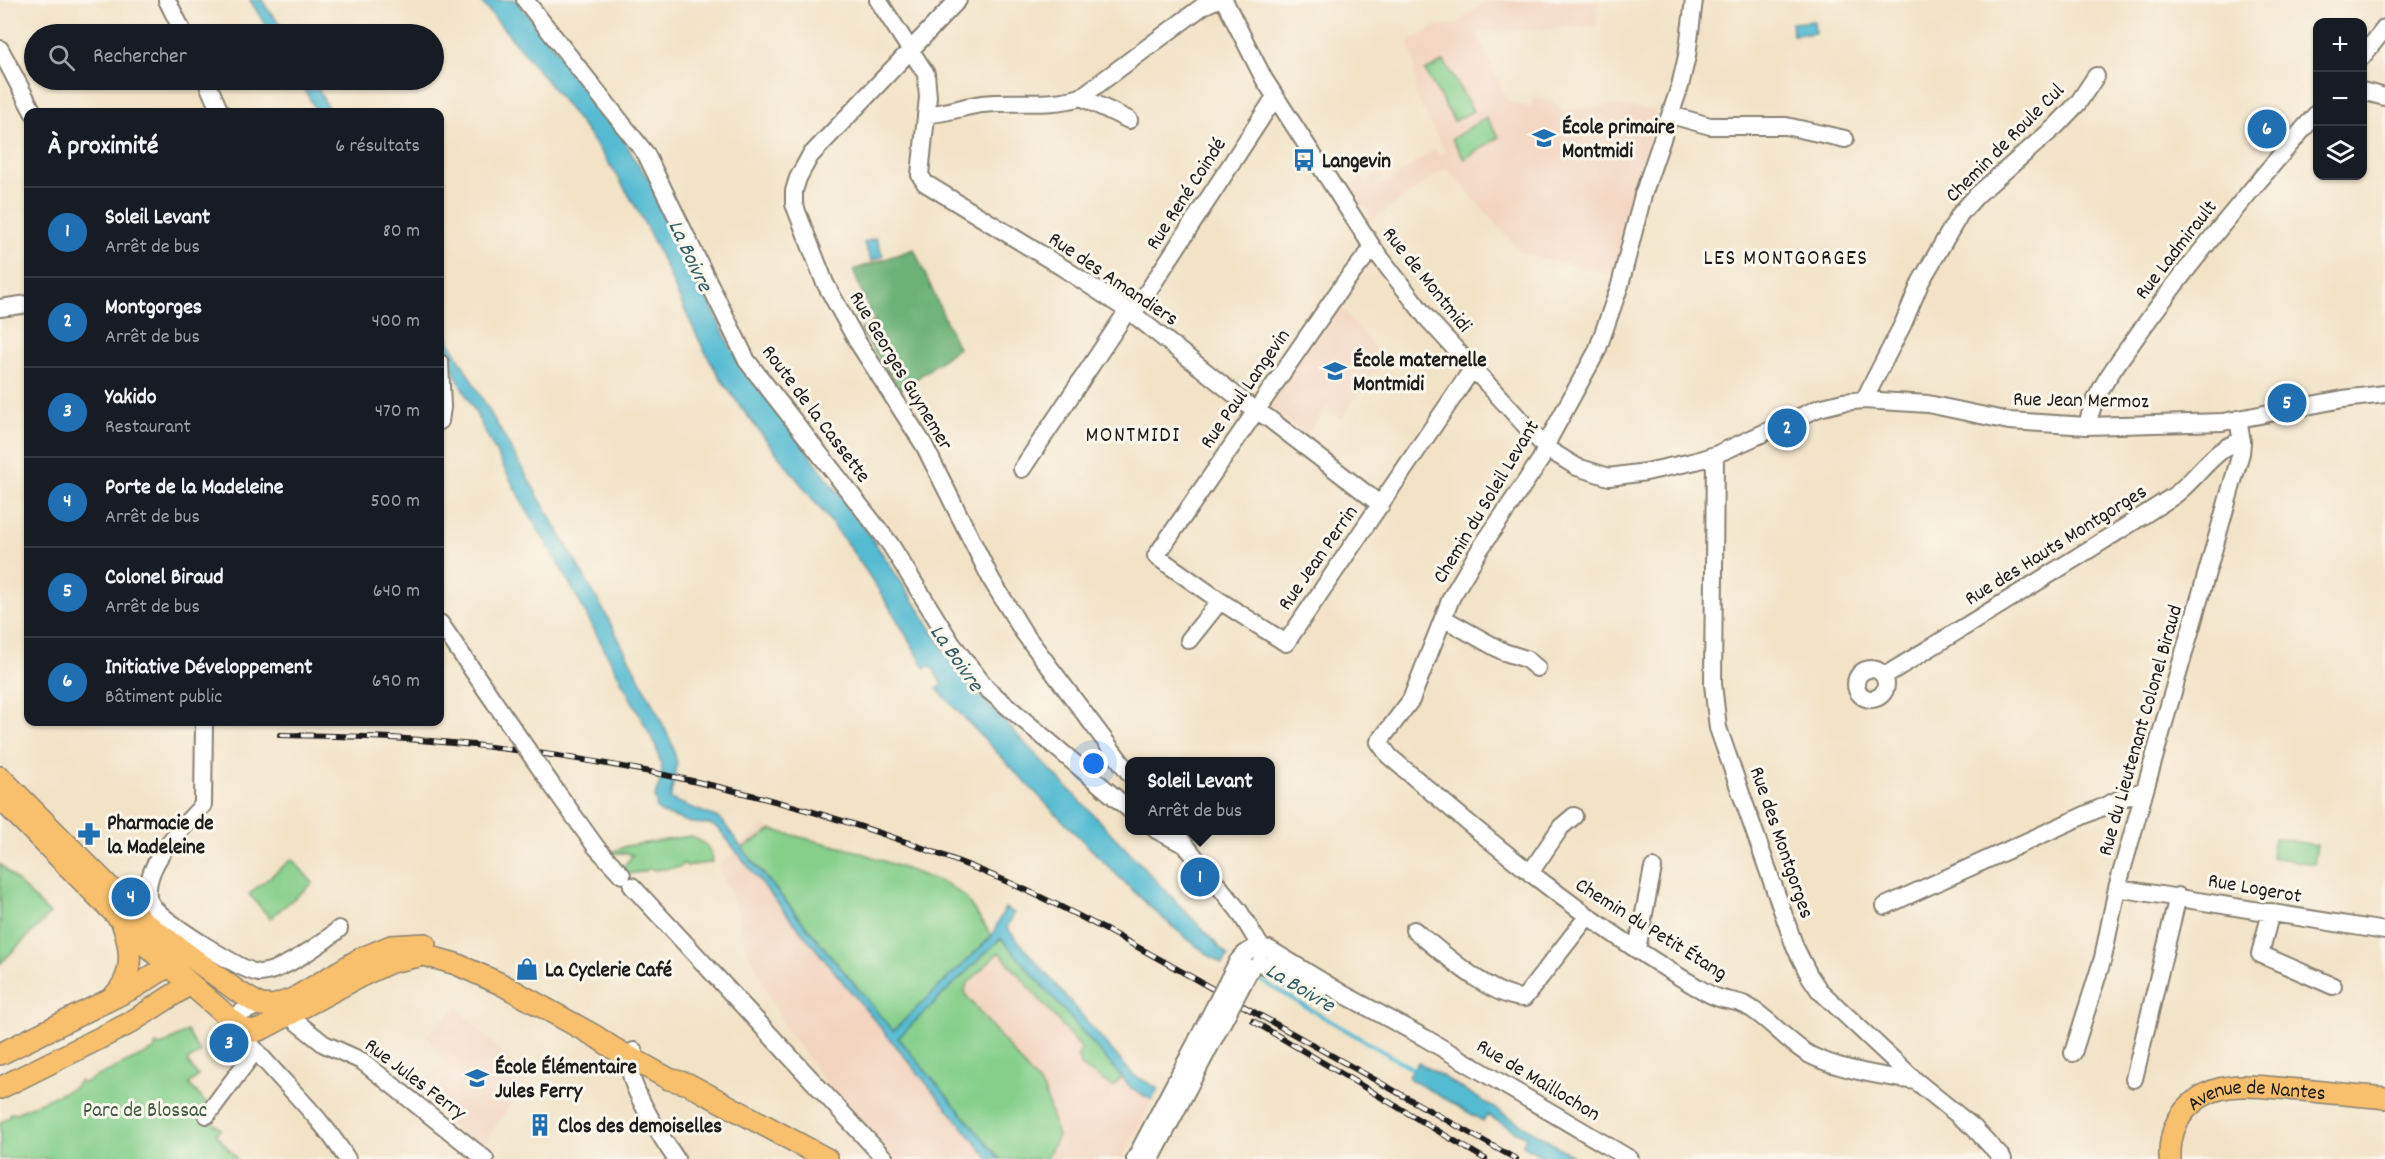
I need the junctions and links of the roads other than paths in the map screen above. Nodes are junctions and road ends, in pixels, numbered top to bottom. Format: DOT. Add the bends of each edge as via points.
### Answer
graph roads {
  1 [pos="167,0"];
  2 [pos="525,0"];
  3 [pos="878,0"];
  4 [pos="958,0"];
  5 [pos="1216,0"];
  6 [pos="1224,0"];
  7 [pos="1694,0"];
  8 [pos="179,24"];
  9 [pos="2385,28"];
  10 [pos="0,49"];
  11 [pos="911,50"];
  12 [pos="2367,51"];
  13 [pos="2096,76"];
  14 [pos="210,90"];
  15 [pos="2367,92"];
  16 [pos="1275,97"];
  17 [pos="2385,97"];
  18 [pos="1081,98"];
  19 [pos="31,108"];
  20 [pos="217,108"];
  21 [pos="927,114"];
  22 [pos="1671,115"];
  23 [pos="2313,118"];
  24 [pos="1129,120"];
  25 [pos="1845,139"];
  26 [pos="1373,248"];
  27 [pos="24,305"];
  28 [pos="0,308"];
  29 [pos="1130,312"];
  30 [pos="1473,368"];
  31 [pos="2385,394"];
  32 [pos="1864,400"];
  33 [pos="1256,410"];
  34 [pos="2238,419"];
  35 [pos="2087,426"];
  36 [pos="2242,442"];
  37 [pos="1546,448"];
  38 [pos="1715,455"];
  39 [pos="1022,469"];
  40 [pos="1381,505"];
  41 [pos="1156,556"];
  42 [pos="1220,601"];
  43 [pos="1443,618"];
  44 [pos="444,629"];
  45 [pos="1190,640"];
  46 [pos="1537,668"];
  47 [pos="1884,676"];
  48 [pos="204,726"];
  49 [pos="1379,742"];
  50 [pos="1125,767"];
  51 [pos="0,777"];
  52 [pos="2145,790"];
  53 [pos="0,798"];
  54 [pos="1125,806"];
  55 [pos="1574,816"];
  56 [pos="1164,835"];
  57 [pos="1176,835"];
  58 [pos="1184,845"];
  59 [pos="1653,868"];
  60 [pos="1530,873"];
  61 [pos="2117,888"];
  62 [pos="2178,896"];
  63 [pos="1885,906"];
  64 [pos="2271,912"];
  65 [pos="1587,917"];
  66 [pos="121,920"];
  67 [pos="339,929"];
  68 [pos="1414,930"];
  69 [pos="2385,931"];
  70 [pos="1637,949"];
  71 [pos="1253,960"];
  72 [pos="184,964"];
  73 [pos="501,984"];
  74 [pos="2333,986"];
  75 [pos="112,999"];
  76 [pos="260,1005"];
  77 [pos="290,1016"];
  78 [pos="235,1026"];
  79 [pos="1204,1041"];
  80 [pos="255,1051"];
  81 [pos="2073,1053"];
  82 [pos="0,1054"];
  83 [pos="632,1054"];
  84 [pos="2134,1079"];
  85 [pos="1916,1082"];
  86 [pos="0,1088"];
  87 [pos="2385,1098"];
  88 [pos="207,1115"];
  89 [pos="347,1159"];
  90 [pos="485,1159"];
  91 [pos="676,1159"];
  92 [pos="827,1159"];
  93 [pos="885,1159"];
  94 [pos="1135,1159"];
  95 [pos="1151,1159"];
  96 [pos="1629,1159"];
  97 [pos="2003,1159"];
  98 [pos="2170,1159"];
  1 -- 8 [label="street"];
  2 -- 54 [label="street, Route de la Cassette" via="646,154 747,361 890,544 952,644 987,689"];
  3 -- 11 [label="street, Rue des Amandiers"];
  4 -- 11 [label="street, Rue Georges Guynemer"];
  5 -- 18 [label="street"];
  6 -- 16 [label="street, Rue de Montmidi"];
  7 -- 22 [label="street, Chemin du Soleil Levant" via="1687,56"];
  9 -- 12 [label="street"];
  10 -- 19 [label="street"];
  11 -- 21 [label="street, Rue des Amandiers" via="926,74"];
  11 -- 50 [label="street, Rue Georges Guynemer" via="810,156 794,191 798,216 812,255 842,315 924,445 998,590 1024,633"];
  13 -- 32 [label="street, Chemin de Roule Cul" via="2056,126 1960,214 1921,281"];
  14 -- 20 [label="street"];
  15 -- 17 [label="street"];
  16 -- 26 [label="street, Rue de Montmidi"];
  16 -- 29 [label="street, Rue René Coindé"];
  18 -- 21 [label="street" via="1063,103 980,104"];
  18 -- 24 [label="street"];
  21 -- 29 [label="street, Rue des Amandiers" via="920,175 925,183"];
  22 -- 25 [label="street" via="1710,126 1786,126"];
  22 -- 37 [label="street, Chemin du Soleil Levant" via="1597,351"];
  23 -- 35 [label="street, Rue Ladmirault" via="2168,294 2108,376"];
  26 -- 30 [label="street, Rue de Montmidi" via="1426,317"];
  26 -- 33 [label="street, Rue Paul Langevin"];
  27 -- 28 [label="street"];
  29 -- 33 [label="street, Rue des Amandiers"];
  29 -- 39 [label="street, Rue René Coindé"];
  30 -- 37 [label="street, Rue de Montmidi"];
  30 -- 40 [label="street, Rue Jean Perrin"];
  31 -- 34 [label="street, Rue Jean Mermoz"];
  32 -- 35 [label="street, Rue Jean Mermoz" via="1928,404 2009,421"];
  32 -- 38 [label="street, Rue Jean Mermoz" via="1819,408"];
  33 -- 40 [label="street, Rue des Amandiers"];
  33 -- 41 [label="street, Rue Paul Langevin"];
  34 -- 35 [label="street, Rue Jean Mermoz"];
  34 -- 36 [label="street, Rue du Lieutenant Colonel Biraud"];
  36 -- 47 [label="street, Rue des Hauts Montgorges" via="2226,445 2177,493 2069,564"];
  36 -- 52 [label="street, Rue du Lieutenant Colonel Biraud"];
  37 -- 38 [label="street, Rue de Montmidi" via="1577,467 1609,477"];
  37 -- 43 [label="street, Chemin du Soleil Levant" via="1466,571"];
  38 -- 85 [label="street, Rue des Montgorges" via="1713,684 1718,728 1795,947 1809,975"];
  40 -- 42 [label="street, Rue Jean Perrin" via="1286,643"];
  41 -- 42 [label="street, Rue Jean Perrin"];
  42 -- 45 [label="street"];
  43 -- 46 [label="street"];
  43 -- 49 [label="street, Chemin du Soleil Levant" via="1411,700"];
  44 -- 93 [label="street, bridge" via="596,847"];
  48 -- 72 [label="street" via="203,805 175,835 152,871 148,899"];
  49 -- 60 [label="street, Chemin du Petit Étang" via="1389,756"];
  51 -- 72 [label="main road"];
  52 -- 61 [label="street, Rue du Lieutenant Colonel Biraud"];
  52 -- 63 [label="street"];
  53 -- 66 [label="main road"];
  55 -- 60 [label="street" via="1561,827"];
  56 -- 58 [label="street"];
  57 -- 58 [label="street"];
  58 -- 71 [label="street" via="1239,911"];
  59 -- 70 [label="street"];
  60 -- 65 [label="street, Chemin du Petit Étang"];
  61 -- 62 [label="street, Rue Logerot"];
  61 -- 81 [label="street, Rue du Lieutenant Colonel Biraud" via="2103,957"];
  62 -- 64 [label="street, Rue Logerot"];
  62 -- 84 [label="street"];
  64 -- 69 [label="street, Rue Logerot"];
  64 -- 74 [label="street" via="2260,954"];
  65 -- 68 [label="street" via="1524,998 1488,986"];
  65 -- 70 [label="street, Chemin du Petit Étang"];
  66 -- 72 [label="main road"];
  66 -- 75 [label="main road" via="130,961 123,986"];
  67 -- 72 [label="street" via="313,949 259,973"];
  70 -- 85 [label="street, Chemin du Petit Étang" via="1717,998 1742,1003 1756,1011 1812,1056"];
  71 -- 79 [label="street, bridge"];
  71 -- 96 [label="street, Rue de Maillochon" via="1269,949"];
  72 -- 75 [label="main road"];
  72 -- 76 [label="main road"];
  72 -- 78 [label="main road"];
  72 -- 86 [label="main road" via="146,1014"];
  73 -- 76 [label="main road" via="448,951 420,943 400,944 360,959 293,999"];
  73 -- 77 [label="main road" via="436,957 407,957 359,976"];
  73 -- 83 [label="main road" via="595,1036 616,1040"];
  75 -- 82 [label="main road"];
  76 -- 78 [label="street" via="240,1013"];
  77 -- 78 [label="main road" via="256,1031"];
  77 -- 90 [label="street, Rue Jules Ferry" via="324,1044 362,1061"];
  78 -- 80 [label="street"];
  79 -- 94 [label="street"];
  79 -- 95 [label="street"];
  80 -- 88 [label="street"];
  80 -- 89 [label="street" via="333,1136"];
  83 -- 91 [label="street" via="633,1081"];
  83 -- 92 [label="main road" via="673,1071 688,1084"];
  85 -- 97 [label="street, Rue des Montgorges" via="1974,1128"];
  87 -- 98 [label="main road, Avenue de Nantes" via="2246,1086 2221,1088 2200,1097 2177,1120 2169,1147"];
}
